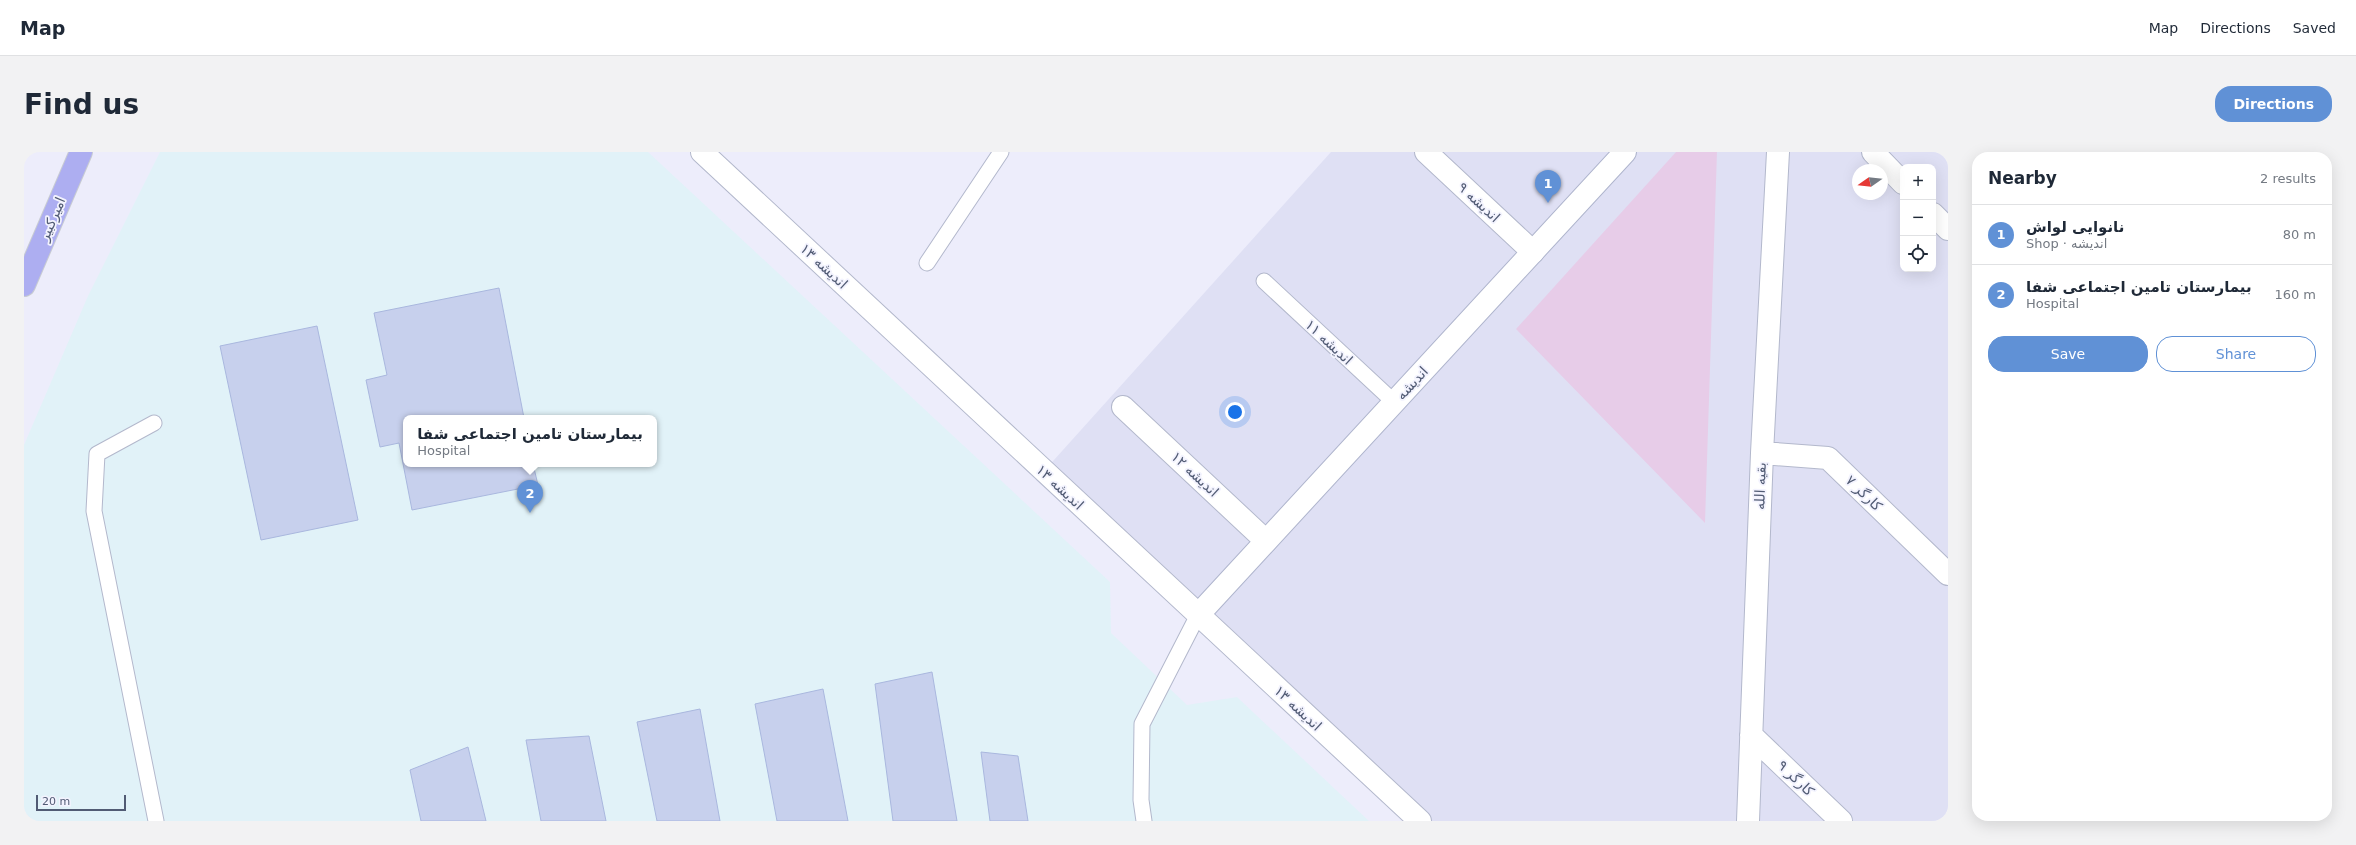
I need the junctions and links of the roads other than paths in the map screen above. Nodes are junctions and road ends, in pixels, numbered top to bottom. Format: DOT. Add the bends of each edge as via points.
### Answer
graph roads {
  1 [pos="81,152"];
  2 [pos="702,152"];
  3 [pos="1001,152"];
  4 [pos="1426,152"];
  5 [pos="1625,152"];
  6 [pos="1778,152"];
  7 [pos="1873,152"];
  8 [pos="1900,180"];
  9 [pos="1936,217"];
  10 [pos="1948,229"];
  11 [pos="1533,252"];
  12 [pos="927,263"];
  13 [pos="1264,281"];
  14 [pos="24,285"];
  15 [pos="1394,402"];
  16 [pos="1123,407"];
  17 [pos="154,423"];
  18 [pos="1762,453"];
  19 [pos="1266,541"];
  20 [pos="1948,574"];
  21 [pos="1198,615"];
  22 [pos="1751,735"];
  23 [pos="156,821"];
  24 [pos="1144,821"];
  25 [pos="1420,821"];
  26 [pos="1748,821"];
  27 [pos="1841,821"];
  1 -- 14 [label="main road, امیرکبیر"];
  2 -- 21 [label="street, اندیشه ۱۳"];
  3 -- 12 [label="lane"];
  4 -- 11 [label="street, اندیشه ۹"];
  5 -- 11 [label="street, اندیشه"];
  6 -- 18 [label="street, بقیه الله"];
  7 -- 8 [label="street"];
  9 -- 10 [label="street"];
  11 -- 15 [label="street, اندیشه"];
  13 -- 15 [label="lane, اندیشه ۱۱"];
  15 -- 19 [label="street, اندیشه"];
  16 -- 19 [label="street, اندیشه ۱۲"];
  17 -- 23 [label="lane" via="97,454 94,511"];
  18 -- 20 [label="street, کارگر ۷" via="1828,458"];
  18 -- 22 [label="street, بقیه الله"];
  19 -- 21 [label="street, اندیشه"];
  21 -- 24 [label="lane" via="1142,724 1141,800"];
  21 -- 25 [label="street, اندیشه ۱۳"];
  22 -- 26 [label="street, بقیه الله"];
  22 -- 27 [label="street, کارگر ۹"];
}
